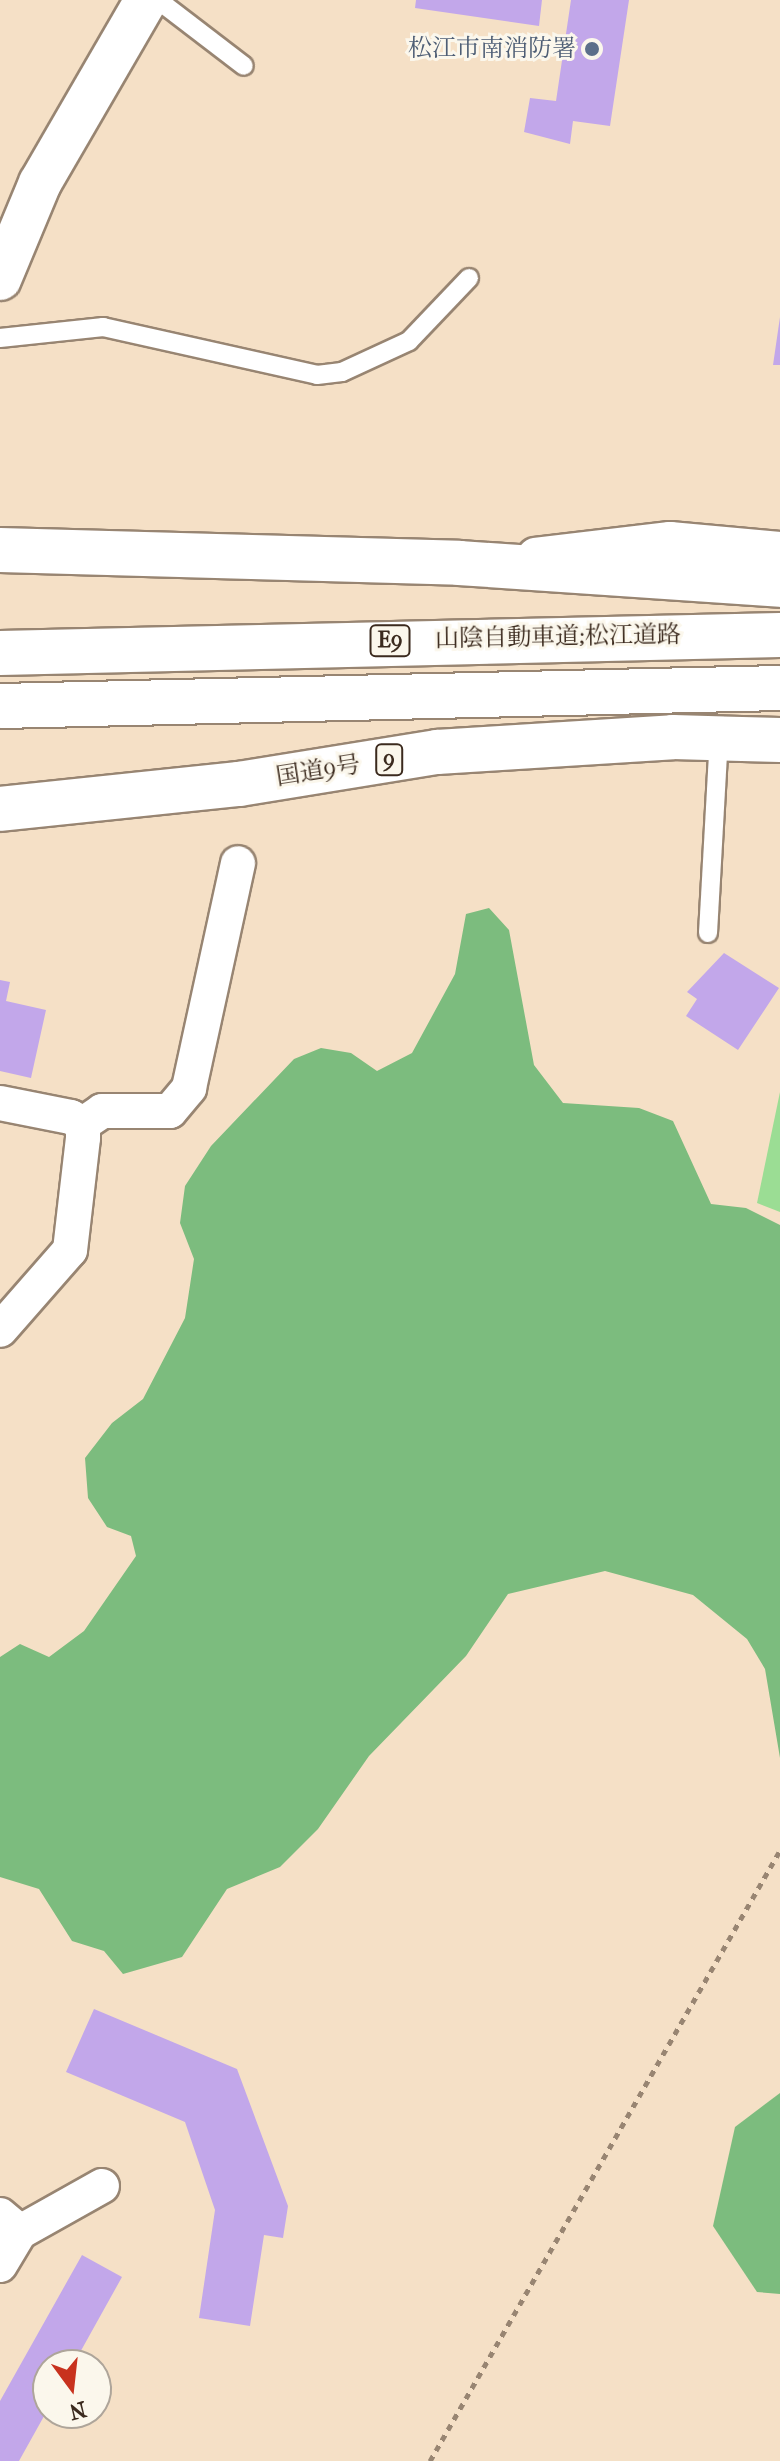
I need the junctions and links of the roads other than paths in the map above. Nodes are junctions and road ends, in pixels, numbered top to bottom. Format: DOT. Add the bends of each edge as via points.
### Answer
graph roads {
  1 [pos="146,0"];
  2 [pos="158,0"];
  3 [pos="244,66"];
  4 [pos="469,278"];
  5 [pos="0,279"];
  6 [pos="0,338"];
  7 [pos="780,549"];
  8 [pos="0,550"];
  9 [pos="459,563"];
  10 [pos="780,585"];
  11 [pos="780,635"];
  12 [pos="0,653"];
  13 [pos="780,688"];
  14 [pos="0,706"];
  15 [pos="719,739"];
  16 [pos="780,740"];
  17 [pos="0,809"];
  18 [pos="238,863"];
  19 [pos="708,933"];
  20 [pos="0,1103"];
  21 [pos="83,1124"];
  22 [pos="0,1330"];
  23 [pos="102,2186"];
  24 [pos="10,2224"];
  25 [pos="0,2265"];
  1 -- 5 [label="street" via="40,183"];
  2 -- 3 [label="lane"];
  4 -- 6 [label="lane" via="409,341 342,372 304,373 103,327"];
  7 -- 9 [label="street" via="670,539"];
  8 -- 9 [label="highway"];
  9 -- 10 [label="highway"];
  11 -- 12 [label="highway, 山陰自動車道;松江道路 / E9"];
  13 -- 14 [label="highway, E9"];
  15 -- 16 [label="highway, 国道9号 / 9"];
  15 -- 17 [label="highway, 国道9号 / 9" via="437,752 239,784"];
  15 -- 19 [label="lane"];
  18 -- 21 [label="street" via="189,1088 170,1111 102,1111"];
  20 -- 21 [label="street"];
  21 -- 22 [label="street" via="70,1250"];
  23 -- 24 [label="street"];
  24 -- 25 [label="street"];
}
